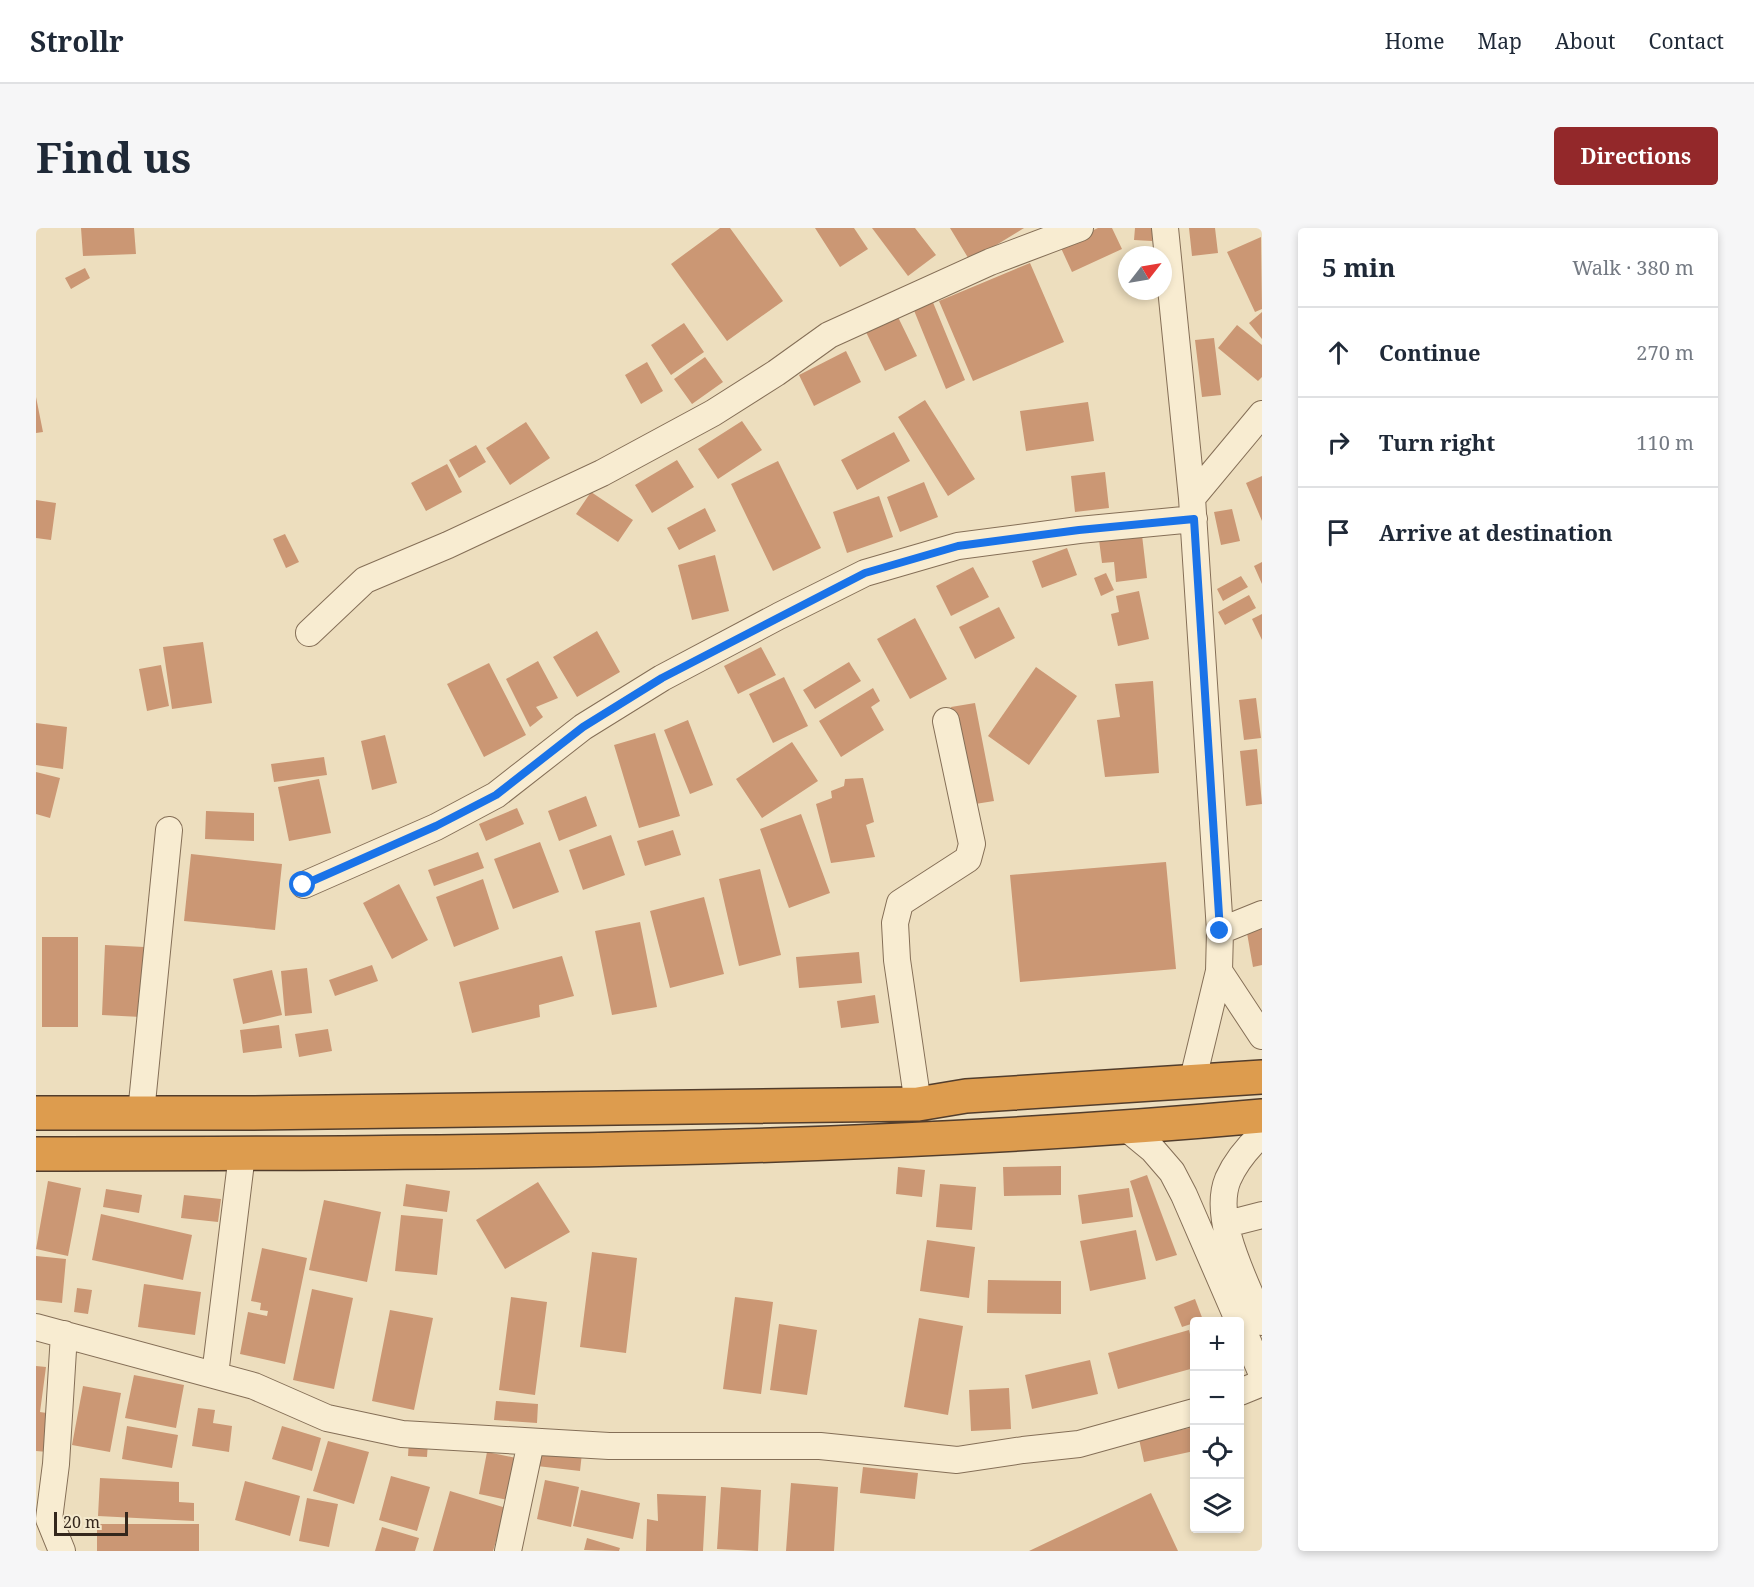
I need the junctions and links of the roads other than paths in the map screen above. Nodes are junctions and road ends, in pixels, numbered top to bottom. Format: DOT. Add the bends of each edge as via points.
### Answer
graph roads {
  1 [pos="1080,228"];
  2 [pos="1165,228"];
  3 [pos="1262,414"];
  4 [pos="1193,509"];
  5 [pos="309,633"];
  6 [pos="946,722"];
  7 [pos="169,830"];
  8 [pos="303,885"];
  9 [pos="1262,914"];
  10 [pos="1220,931"];
  11 [pos="1218,971"];
  12 [pos="1262,1036"];
  13 [pos="1262,1077"];
  14 [pos="1192,1083"];
  15 [pos="918,1104"];
  16 [pos="36,1113"];
  17 [pos="141,1113"];
  18 [pos="1262,1116"];
  19 [pos="1125,1127"];
  20 [pos="1262,1134"];
  21 [pos="242,1154"];
  22 [pos="36,1155"];
  23 [pos="1262,1215"];
  24 [pos="1227,1224"];
  25 [pos="1237,1317"];
  26 [pos="1262,1322"];
  27 [pos="36,1327"];
  28 [pos="1244,1333"];
  29 [pos="64,1334"];
  30 [pos="1262,1374"];
  31 [pos="215,1375"];
  32 [pos="1262,1383"];
  33 [pos="1244,1390"];
  34 [pos="1190,1413"];
  35 [pos="531,1442"];
  36 [pos="62,1551"];
  37 [pos="508,1551"];
  1 -- 5 [label="street" via="990,262 829,334 712,413 602,473 365,580"];
  2 -- 4 [label="street"];
  3 -- 4 [label="street"];
  4 -- 8 [label="street" via="1079,530 958,546 865,573 662,678 583,727 496,795"];
  4 -- 10 [label="street"];
  6 -- 15 [label="street" via="972,844 968,859 900,903 895,923"];
  7 -- 17 [label="street"];
  9 -- 10 [label="street"];
  10 -- 11 [label="street"];
  11 -- 12 [label="street"];
  11 -- 14 [label="street"];
  13 -- 14 [label="highway"];
  14 -- 15 [label="highway" via="966,1096"];
  15 -- 17 [label="highway"];
  16 -- 17 [label="highway"];
  18 -- 19 [label="highway"];
  19 -- 21 [label="highway" via="757,1146"];
  19 -- 25 [label="street" via="1172,1172"];
  20 -- 24 [label="street" via="1240,1156 1227,1181"];
  21 -- 22 [label="highway"];
  21 -- 31 [label="street"];
  23 -- 24 [label="street"];
  24 -- 26 [label="street" via="1230,1243"];
  27 -- 29 [label="street"];
  28 -- 30 [label="street"];
  29 -- 31 [label="street"];
  29 -- 36 [label="street" via="49,1519"];
  31 -- 35 [label="street" via="254,1386 327,1418 402,1434"];
  32 -- 33 [label="street"];
  34 -- 35 [label="street" via="1079,1444 957,1460 820,1446"];
  35 -- 37 [label="street"];
}
